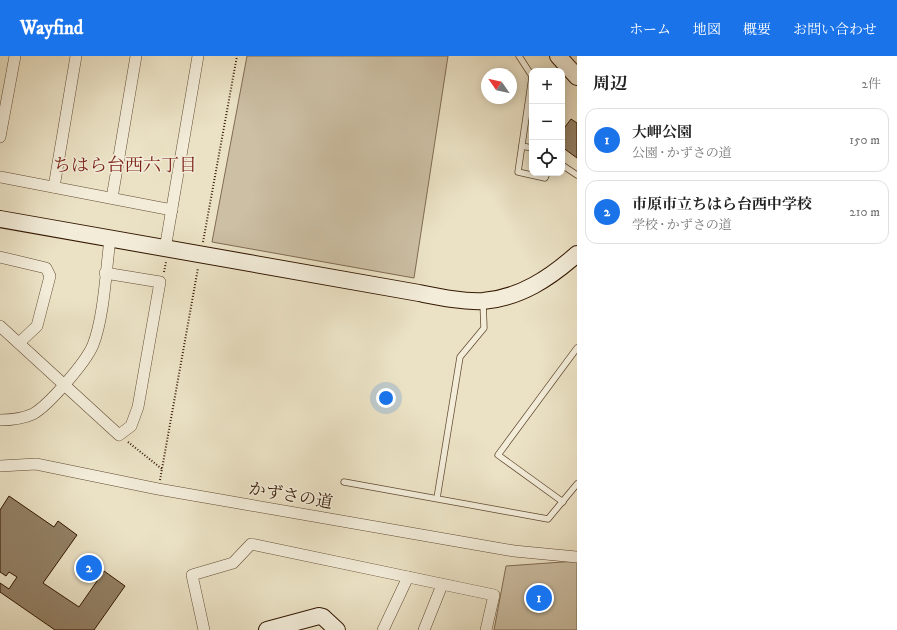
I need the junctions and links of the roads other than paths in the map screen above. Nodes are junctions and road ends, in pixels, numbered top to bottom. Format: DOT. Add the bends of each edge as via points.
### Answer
graph roads {
  1 [pos="15,56"];
  2 [pos="76,56"];
  3 [pos="136,56"];
  4 [pos="198,56"];
  5 [pos="519,56"];
  6 [pos="558,56"];
  7 [pos="529,71"];
  8 [pos="577,77"];
  9 [pos="529,97"];
  10 [pos="0,137"];
  11 [pos="522,146"];
  12 [pos="529,147"];
  13 [pos="565,167"];
  14 [pos="529,174"];
  15 [pos="577,175"];
  16 [pos="537,176"];
  17 [pos="546,176"];
  18 [pos="0,177"];
  19 [pos="54,187"];
  20 [pos="112,198"];
  21 [pos="172,210"];
  22 [pos="0,219"];
  23 [pos="110,239"];
  24 [pos="167,249"];
  25 [pos="577,254"];
  26 [pos="0,257"];
  27 [pos="105,273"];
  28 [pos="482,301"];
  29 [pos="0,326"];
  30 [pos="19,343"];
  31 [pos="577,348"];
  32 [pos="64,386"];
  33 [pos="0,420"];
  34 [pos="0,466"];
  35 [pos="344,482"];
  36 [pos="577,484"];
  37 [pos="437,498"];
  38 [pos="562,502"];
  39 [pos="577,557"];
  40 [pos="408,577"];
  41 [pos="442,585"];
  42 [pos="204,630"];
  43 [pos="267,630"];
  44 [pos="337,630"];
  45 [pos="383,630"];
  46 [pos="424,630"];
  47 [pos="486,630"];
  1 -- 10 [label="street"];
  2 -- 19 [label="street"];
  3 -- 20 [label="street"];
  4 -- 21 [label="street"];
  5 -- 7 [label="lane"];
  6 -- 8 [label="street"];
  9 -- 11 [label="lane"];
  11 -- 12 [label="lane"];
  11 -- 14 [label="lane" via="518,172"];
  13 -- 15 [label="lane"];
  16 -- 17 [label="lane"];
  18 -- 19 [label="street"];
  19 -- 20 [label="street"];
  20 -- 21 [label="street"];
  21 -- 24 [label="street"];
  22 -- 23 [label="street"];
  23 -- 24 [label="street"];
  23 -- 27 [label="street"];
  24 -- 28 [label="street" via="427,295"];
  25 -- 28 [label="street" via="546,279 526,290"];
  26 -- 30 [label="street" via="46,268 50,276 37,326"];
  27 -- 32 [label="street" via="100,318 93,346"];
  27 -- 32 [label="street" via="160,282 138,407 131,426 119,435"];
  28 -- 37 [label="lane" via="484,328 460,357"];
  29 -- 30 [label="street"];
  30 -- 32 [label="street"];
  31 -- 38 [label="lane" via="498,455"];
  32 -- 33 [label="street" via="34,413 17,419"];
  34 -- 39 [label="street, かずさの道" via="36,464 158,489 514,551"];
  35 -- 37 [label="lane"];
  36 -- 38 [label="lane"];
  37 -- 38 [label="lane" via="548,519"];
  40 -- 41 [label="street"];
  40 -- 42 [label="street" via="251,544 233,563 192,575"];
  40 -- 45 [label="street"];
  41 -- 46 [label="street"];
  41 -- 47 [label="street" via="494,596"];
  43 -- 44 [label="street" via="319,616"];
}
